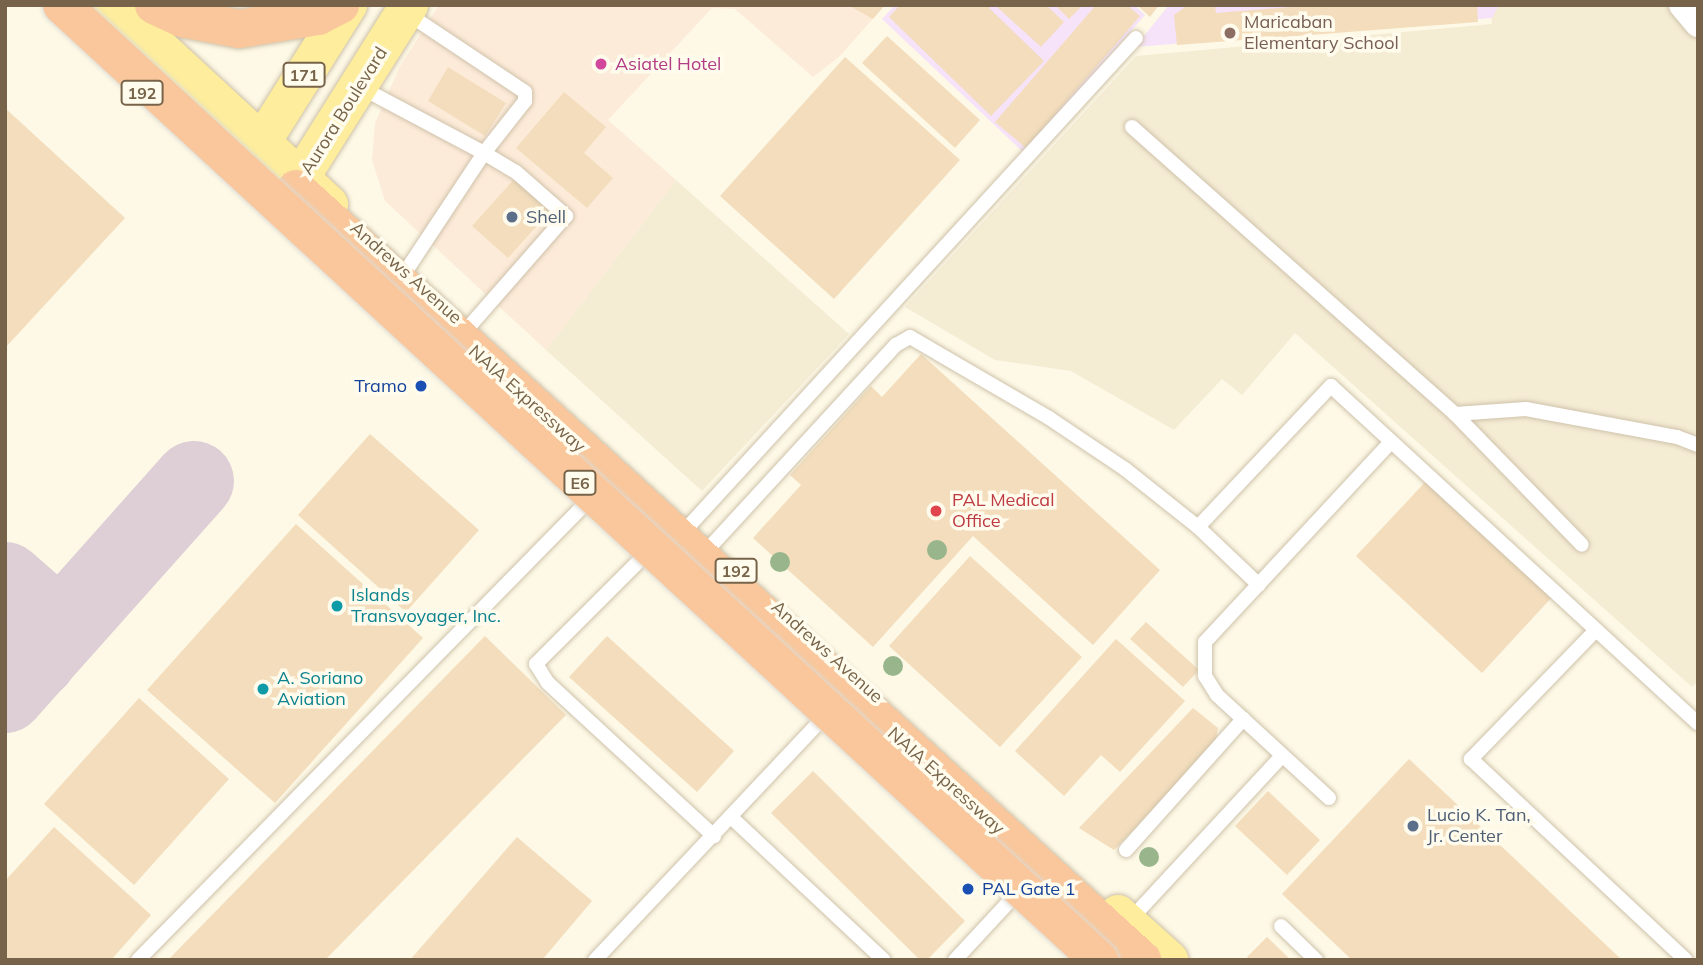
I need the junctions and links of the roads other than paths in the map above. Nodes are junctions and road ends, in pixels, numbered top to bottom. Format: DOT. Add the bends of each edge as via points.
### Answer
graph roads {
  1 [pos="48,5"];
  2 [pos="62,5"];
  3 [pos="100,5"];
  4 [pos="113,5"];
  5 [pos="154,5"];
  6 [pos="340,5"];
  7 [pos="348,5"];
  8 [pos="1682,5"];
  9 [pos="407,9"];
  10 [pos="1698,24"];
  11 [pos="1136,38"];
  12 [pos="360,87"];
  13 [pos="1132,127"];
  14 [pos="261,144"];
  15 [pos="484,153"];
  16 [pos="301,179"];
  17 [pos="237,180"];
  18 [pos="276,215"];
  19 [pos="406,271"];
  20 [pos="467,328"];
  21 [pos="1455,414"];
  22 [pos="1391,442"];
  23 [pos="1698,445"];
  24 [pos="589,500"];
  25 [pos="1198,527"];
  26 [pos="699,537"];
  27 [pos="1582,545"];
  28 [pos="647,553"];
  29 [pos="1259,584"];
  30 [pos="1596,631"];
  31 [pos="825,716"];
  32 [pos="1243,719"];
  33 [pos="1698,723"];
  34 [pos="1282,756"];
  35 [pos="1329,798"];
  36 [pos="731,817"];
  37 [pos="714,836"];
  38 [pos="1126,850"];
  39 [pos="1017,892"];
  40 [pos="1128,922"];
  41 [pos="1281,926"];
  42 [pos="138,960"];
  43 [pos="595,960"];
  44 [pos="884,960"];
  45 [pos="955,960"];
  46 [pos="1090,960"];
  47 [pos="1099,960"];
  48 [pos="1142,960"];
  49 [pos="1169,960"];
  50 [pos="1316,960"];
  51 [pos="1686,960"];
  1 -- 17 [label="main road, 192"];
  2 -- 47 [label="highway, NAIA Expressway / E6, bridge"];
  3 -- 48 [label="highway, NAIA Expressway / E6"];
  4 -- 14 [label="main road, Andrews Avenue / 192"];
  5 -- 6 [label="highway" via="182,18 239,29 318,16"];
  7 -- 14 [label="main road, 171"];
  8 -- 10 [label="street"];
  9 -- 12 [label="main road, Aurora Boulevard"];
  9 -- 15 [label="lane" via="525,92 525,100"];
  11 -- 26 [label="lane"];
  12 -- 15 [label="lane"];
  12 -- 16 [label="main road, Aurora Boulevard"];
  13 -- 21 [label="lane"];
  14 -- 16 [label="main road, Andrews Avenue / 192"];
  14 -- 17 [label="main road, 171"];
  15 -- 19 [label="lane"];
  15 -- 20 [label="lane" via="516,172 567,219"];
  16 -- 18 [label="main road, Aurora Boulevard"];
  16 -- 19 [label="main road, Andrews Avenue / 192"];
  17 -- 18 [label="main road, 192"];
  18 -- 24 [label="main road, 192"];
  19 -- 20 [label="main road, Andrews Avenue / 192"];
  20 -- 26 [label="main road, Andrews Avenue / 192"];
  21 -- 23 [label="lane" via="1526,409 1677,437"];
  21 -- 27 [label="lane"];
  22 -- 25 [label="lane" via="1331,386"];
  22 -- 29 [label="lane"];
  22 -- 30 [label="lane"];
  24 -- 28 [label="main road, 192"];
  24 -- 42 [label="lane"];
  25 -- 26 [label="lane" via="1049,418 910,337 896,345"];
  25 -- 29 [label="lane"];
  26 -- 40 [label="main road, Andrews Avenue / 192"];
  28 -- 31 [label="main road, 192"];
  28 -- 37 [label="lane" via="536,664 548,683"];
  29 -- 32 [label="lane" via="1205,642 1205,676"];
  30 -- 33 [label="lane"];
  30 -- 51 [label="lane" via="1471,759"];
  31 -- 36 [label="lane"];
  31 -- 39 [label="main road, 192"];
  32 -- 34 [label="lane"];
  32 -- 38 [label="lane"];
  34 -- 35 [label="lane"];
  34 -- 40 [label="lane"];
  36 -- 37 [label="lane"];
  36 -- 44 [label="lane"];
  37 -- 43 [label="lane"];
  39 -- 45 [label="lane"];
  39 -- 46 [label="main road, 192"];
  40 -- 49 [label="main road, Andrews Avenue / 192"];
  41 -- 50 [label="lane"];
}
